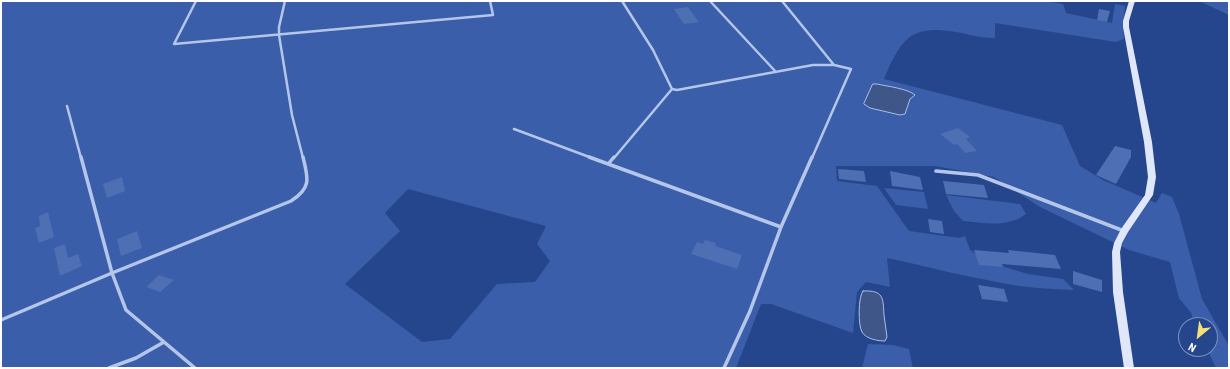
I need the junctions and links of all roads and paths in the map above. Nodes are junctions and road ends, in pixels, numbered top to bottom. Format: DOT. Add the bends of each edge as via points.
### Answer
graph roads {
  1 [pos="196,1"];
  2 [pos="285,1"];
  3 [pos="490,1"];
  4 [pos="622,1"];
  5 [pos="710,1"];
  6 [pos="782,1"];
  7 [pos="1132,1"];
  8 [pos="279,35"];
  9 [pos="834,65"];
  10 [pos="776,72"];
  11 [pos="672,89"];
  12 [pos="67,106"];
  13 [pos="514,129"];
  14 [pos="609,164"];
  15 [pos="936,171"];
  16 [pos="781,227"];
  17 [pos="1124,231"];
  18 [pos="112,273"];
  19 [pos="1,320"];
  20 [pos="164,342"];
  21 [pos="109,368"];
  22 [pos="195,368"];
  23 [pos="724,368"];
  24 [pos="1129,368"];
  1 -- 8 [label="lane" via="174,44"];
  2 -- 8 [label="lane"];
  3 -- 8 [label="lane" via="492,15"];
  4 -- 11 [label="lane" via="653,50"];
  5 -- 10 [label="lane"];
  6 -- 9 [label="lane"];
  7 -- 17 [label="street" via="1126,27 1148,142 1152,177 1149,195"];
  8 -- 18 [label="lane" via="292,115 308,176 304,192 272,209"];
  9 -- 10 [label="lane" via="813,65"];
  9 -- 16 [label="lane" via="852,69"];
  10 -- 11 [label="lane"];
  11 -- 14 [label="lane"];
  12 -- 18 [label="lane"];
  13 -- 14 [label="lane"];
  14 -- 16 [label="lane"];
  15 -- 17 [label="lane" via="978,175"];
  16 -- 23 [label="lane" via="750,311"];
  17 -- 24 [label="street" via="1118,243 1116,262"];
  18 -- 19 [label="lane"];
  18 -- 20 [label="lane" via="126,310"];
  20 -- 21 [label="lane" via="136,358"];
  20 -- 22 [label="lane"];
}
